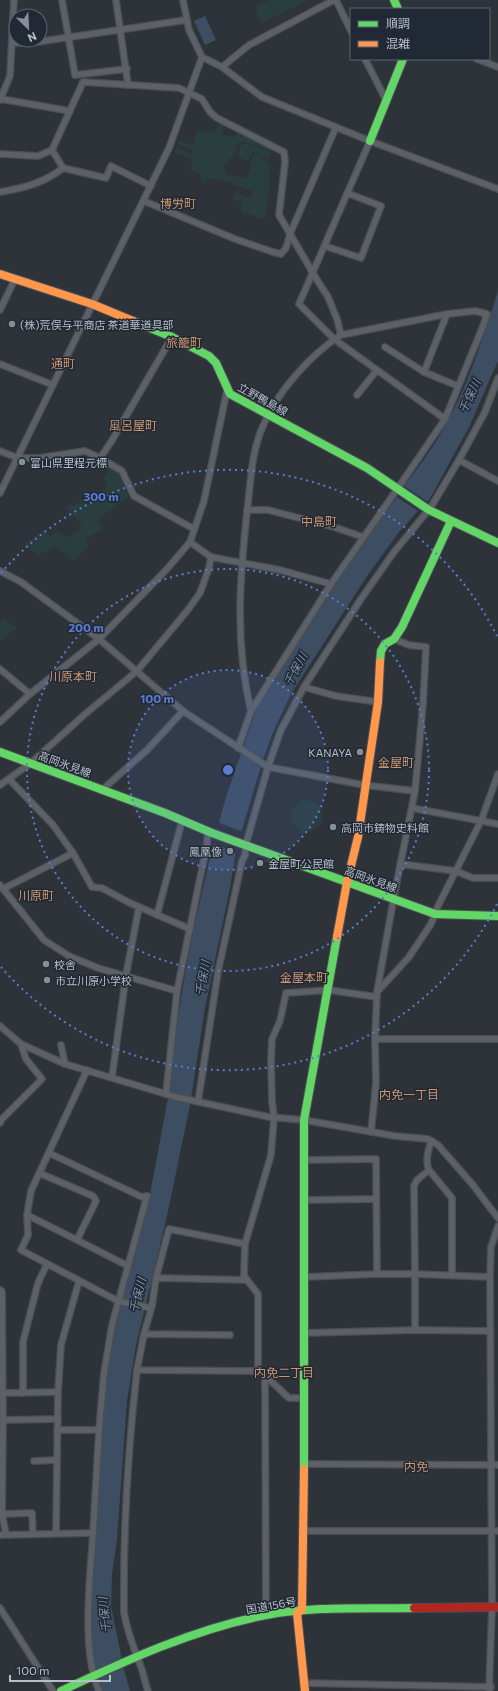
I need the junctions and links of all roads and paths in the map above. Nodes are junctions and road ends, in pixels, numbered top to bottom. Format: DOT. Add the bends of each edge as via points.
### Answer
graph roads {
  1 [pos="62,0"];
  2 [pos="116,0"];
  3 [pos="183,0"];
  4 [pos="335,0"];
  5 [pos="186,20"];
  6 [pos="350,29"];
  7 [pos="121,30"];
  8 [pos="68,38"];
  9 [pos="48,41"];
  10 [pos="12,48"];
  11 [pos="202,57"];
  12 [pos="366,60"];
  13 [pos="403,60"];
  14 [pos="480,60"];
  15 [pos="222,67"];
  16 [pos="498,67"];
  17 [pos="127,68"];
  18 [pos="128,85"];
  19 [pos="190,92"];
  20 [pos="0,99"];
  21 [pos="386,100"];
  22 [pos="70,111"];
  23 [pos="336,128"];
  24 [pos="370,141"];
  25 [pos="52,150"];
  26 [pos="0,154"];
  27 [pos="63,168"];
  28 [pos="151,186"];
  29 [pos="498,190"];
  30 [pos="0,192"];
  31 [pos="348,193"];
  32 [pos="144,201"];
  33 [pos="290,234"];
  34 [pos="325,246"];
  35 [pos="0,274"];
  36 [pos="313,274"];
  37 [pos="15,279"];
  38 [pos="92,304"];
  39 [pos="0,310"];
  40 [pos="447,314"];
  41 [pos="341,334"];
  42 [pos="172,337"];
  43 [pos="334,339"];
  44 [pos="385,347"];
  45 [pos="0,364"];
  46 [pos="377,370"];
  47 [pos="424,372"];
  48 [pos="498,378"];
  49 [pos="53,386"];
  50 [pos="458,386"];
  51 [pos="228,390"];
  52 [pos="357,395"];
  53 [pos="268,414"];
  54 [pos="445,419"];
  55 [pos="0,450"];
  56 [pos="18,458"];
  57 [pos="100,458"];
  58 [pos="459,460"];
  59 [pos="498,481"];
  60 [pos="399,490"];
  61 [pos="0,493"];
  62 [pos="428,509"];
  63 [pos="247,510"];
  64 [pos="450,521"];
  65 [pos="194,529"];
  66 [pos="363,537"];
  67 [pos="190,542"];
  68 [pos="498,542"];
  69 [pos="211,557"];
  70 [pos="242,562"];
  71 [pos="0,571"];
  72 [pos="331,584"];
  73 [pos="99,639"];
  74 [pos="394,639"];
  75 [pos="0,669"];
  76 [pos="136,671"];
  77 [pos="304,687"];
  78 [pos="30,694"];
  79 [pos="378,702"];
  80 [pos="183,711"];
  81 [pos="251,711"];
  82 [pos="0,722"];
  83 [pos="239,749"];
  84 [pos="0,752"];
  85 [pos="30,763"];
  86 [pos="266,766"];
  87 [pos="498,774"];
  88 [pos="9,779"];
  89 [pos="0,785"];
  90 [pos="364,785"];
  91 [pos="102,790"];
  92 [pos="415,791"];
  93 [pos="412,808"];
  94 [pos="182,820"];
  95 [pos="481,820"];
  96 [pos="498,824"];
  97 [pos="210,832"];
  98 [pos="243,843"];
  99 [pos="73,853"];
  100 [pos="400,864"];
  101 [pos="456,871"];
  102 [pos="498,878"];
  103 [pos="347,882"];
  104 [pos="1,887"];
  105 [pos="393,900"];
  106 [pos="139,907"];
  107 [pos="435,914"];
  108 [pos="157,915"];
  109 [pos="498,916"];
  110 [pos="190,929"];
  111 [pos="126,975"];
  112 [pos="329,990"];
  113 [pos="177,991"];
  114 [pos="377,994"];
  115 [pos="0,1026"];
  116 [pos="375,1039"];
  117 [pos="498,1039"];
  118 [pos="21,1044"];
  119 [pos="61,1045"];
  120 [pos="65,1064"];
  121 [pos="87,1070"];
  122 [pos="112,1077"];
  123 [pos="166,1094"];
  124 [pos="196,1102"];
  125 [pos="274,1116"];
  126 [pos="304,1120"];
  127 [pos="0,1123"];
  128 [pos="371,1132"];
  129 [pos="432,1141"];
  130 [pos="49,1153"];
  131 [pos="305,1160"];
  132 [pos="429,1170"];
  133 [pos="39,1173"];
  134 [pos="305,1200"];
  135 [pos="376,1200"];
  136 [pos="27,1215"];
  137 [pos="498,1218"];
  138 [pos="498,1226"];
  139 [pos="77,1240"];
  140 [pos="245,1244"];
  141 [pos="47,1264"];
  142 [pos="128,1266"];
  143 [pos="377,1274"];
  144 [pos="415,1274"];
  145 [pos="452,1275"];
  146 [pos="305,1277"];
  147 [pos="490,1277"];
  148 [pos="156,1278"];
  149 [pos="247,1280"];
  150 [pos="79,1281"];
  151 [pos="0,1290"];
  152 [pos="120,1301"];
  153 [pos="149,1308"];
  154 [pos="415,1330"];
  155 [pos="490,1331"];
  156 [pos="305,1333"];
  157 [pos="144,1334"];
  158 [pos="230,1335"];
  159 [pos="258,1369"];
  160 [pos="138,1370"];
  161 [pos="265,1376"];
  162 [pos="58,1392"];
  163 [pos="2,1393"];
  164 [pos="23,1393"];
  165 [pos="305,1398"];
  166 [pos="58,1419"];
  167 [pos="3,1420"];
  168 [pos="57,1430"];
  169 [pos="99,1430"];
  170 [pos="57,1460"];
  171 [pos="34,1461"];
  172 [pos="304,1464"];
  173 [pos="495,1465"];
  174 [pos="2,1514"];
  175 [pos="304,1531"];
  176 [pos="495,1531"];
  177 [pos="56,1533"];
  178 [pos="93,1533"];
  179 [pos="33,1534"];
  180 [pos="3,1535"];
  181 [pos="495,1607"];
  182 [pos="0,1608"];
  183 [pos="302,1610"];
  184 [pos="266,1615"];
  185 [pos="133,1658"];
  186 [pos="94,1676"];
  187 [pos="304,1687"];
  188 [pos="422,1688"];
  189 [pos="491,1690"];
  190 [pos="53,1691"];
  191 [pos="60,1691"];
  192 [pos="99,1691"];
  193 [pos="148,1691"];
  1 -- 8 [label="street"];
  2 -- 7 [label="street"];
  3 -- 5 [label="street"];
  4 -- 6 [label="street"];
  4 -- 15 [label="street" via="249,45"];
  5 -- 7 [label="street"];
  5 -- 11 [label="street"];
  7 -- 8 [label="street"];
  7 -- 17 [label="street"];
  8 -- 9 [label="street"];
  8 -- 17 [label="street" via="75,75"];
  10 -- 20 [label="street" via="10,76"];
  11 -- 15 [label="street"];
  11 -- 19 [label="street"];
  12 -- 21 [label="street"];
  13 -- 21 [label="main road"];
  14 -- 16 [label="street"];
  15 -- 23 [label="street" via="262,98"];
  17 -- 18 [label="street"];
  18 -- 19 [label="street" via="179,88"];
  18 -- 22 [label="street" via="83,82"];
  19 -- 28 [label="street" via="169,148"];
  19 -- 33 [label="street" via="202,99 217,118 284,152 279,215"];
  20 -- 22 [label="street"];
  21 -- 24 [label="main road"];
  22 -- 25 [label="street"];
  23 -- 24 [label="street"];
  23 -- 33 [label="street"];
  24 -- 29 [label="street"];
  24 -- 31 [label="street"];
  25 -- 26 [label="street" via="38,156"];
  25 -- 27 [label="street"];
  27 -- 28 [label="street" via="106,178 111,166"];
  27 -- 30 [label="street" via="51,178 36,184"];
  28 -- 32 [label="street"];
  31 -- 34 [label="street"];
  31 -- 34 [label="street" via="381,206 361,258"];
  32 -- 33 [label="street" via="280,254 286,248"];
  32 -- 38 [label="street"];
  33 -- 36 [label="street"];
  34 -- 36 [label="street"];
  35 -- 37 [label="main road, 立野鴨島線"];
  36 -- 41 [label="street" via="333,307"];
  36 -- 43 [label="street" via="299,304"];
  37 -- 38 [label="main road, 立野鴨島線"];
  37 -- 39 [label="street"];
  38 -- 42 [label="main road, 立野鴨島線"];
  38 -- 49 [label="street"];
  40 -- 41 [label="street"];
  40 -- 47 [label="street"];
  40 -- 50 [label="street" via="475,311 487,314"];
  41 -- 43 [label="street"];
  42 -- 51 [label="main road, 立野鴨島線" via="209,356 216,363"];
  42 -- 57 [label="street"];
  43 -- 46 [label="street"];
  43 -- 53 [label="street" via="286,386"];
  44 -- 47 [label="street"];
  45 -- 49 [label="street"];
  46 -- 52 [label="street"];
  46 -- 54 [label="street"];
  47 -- 50 [label="street"];
  48 -- 58 [label="street" via="485,412"];
  49 -- 56 [label="street"];
  50 -- 54 [label="street"];
  51 -- 53 [label="main road, 立野鴨島線" via="230,394"];
  51 -- 65 [label="street" via="204,502"];
  53 -- 60 [label="main road, 立野鴨島線" via="367,468"];
  53 -- 63 [label="street" via="254,452"];
  54 -- 60 [label="street"];
  55 -- 56 [label="street"];
  56 -- 57 [label="street" via="39,458 85,451"];
  56 -- 61 [label="street"];
  57 -- 65 [label="street" via="122,471 134,496"];
  58 -- 59 [label="street"];
  58 -- 62 [label="street"];
  60 -- 62 [label="main road, 立野鴨島線"];
  60 -- 66 [label="street"];
  62 -- 64 [label="main road, 立野鴨島線"];
  62 -- 77 [label="street" via="394,552"];
  63 -- 66 [label="street" via="268,510"];
  63 -- 70 [label="street"];
  64 -- 68 [label="main road, 立野鴨島線"];
  64 -- 74 [label="main road" via="402,627"];
  65 -- 67 [label="street"];
  66 -- 72 [label="street"];
  67 -- 69 [label="street"];
  67 -- 73 [label="street"];
  69 -- 70 [label="street"];
  69 -- 76 [label="street" via="200,593"];
  70 -- 72 [label="street"];
  70 -- 81 [label="street" via="240,643"];
  71 -- 73 [label="street" via="21,582"];
  72 -- 81 [label="street"];
  73 -- 76 [label="street"];
  73 -- 78 [label="street"];
  74 -- 79 [label="main road" via="385,644 381,652"];
  74 -- 92 [label="street" via="409,645 426,647"];
  75 -- 78 [label="street"];
  76 -- 80 [label="street"];
  76 -- 85 [label="street"];
  77 -- 79 [label="street" via="336,696"];
  77 -- 86 [label="street" via="281,730"];
  78 -- 82 [label="street"];
  79 -- 90 [label="main road"];
  80 -- 83 [label="street"];
  80 -- 91 [label="street" via="147,750"];
  81 -- 83 [label="street"];
  83 -- 86 [label="street"];
  84 -- 85 [label="main road, 高岡氷見線"];
  85 -- 88 [label="street"];
  85 -- 91 [label="main road, 高岡氷見線"];
  86 -- 90 [label="street"];
  86 -- 98 [label="street"];
  87 -- 95 [label="street"];
  88 -- 89 [label="street"];
  88 -- 99 [label="street" via="53,824"];
  90 -- 92 [label="street"];
  90 -- 103 [label="main road" via="358,837"];
  91 -- 94 [label="main road, 高岡氷見線"];
  92 -- 93 [label="street"];
  93 -- 95 [label="street"];
  93 -- 100 [label="street"];
  94 -- 97 [label="main road, 高岡氷見線"];
  94 -- 108 [label="street"];
  95 -- 96 [label="street"];
  95 -- 101 [label="street"];
  97 -- 98 [label="main road, 高岡氷見線"];
  97 -- 110 [label="street"];
  98 -- 103 [label="main road, 高岡氷見線"];
  98 -- 124 [label="street" via="245,855 218,972"];
  99 -- 104 [label="street"];
  99 -- 106 [label="street" via="92,887 102,888"];
  100 -- 101 [label="street"];
  100 -- 105 [label="street"];
  101 -- 102 [label="street" via="473,878"];
  101 -- 107 [label="street"];
  103 -- 105 [label="main road, 高岡氷見線"];
  103 -- 112 [label="main road"];
  104 -- 111 [label="street" via="44,940 69,956 98,968"];
  105 -- 107 [label="main road, 高岡氷見線"];
  105 -- 114 [label="street"];
  106 -- 108 [label="street"];
  106 -- 111 [label="street"];
  107 -- 109 [label="main road, 高岡氷見線"];
  107 -- 114 [label="street" via="409,957"];
  108 -- 110 [label="street"];
  110 -- 113 [label="street"];
  111 -- 113 [label="street"];
  111 -- 122 [label="street"];
  112 -- 114 [label="street"];
  112 -- 125 [label="street" via="286,993 280,1021 272,1039"];
  112 -- 126 [label="main road"];
  113 -- 123 [label="street"];
  114 -- 116 [label="street"];
  115 -- 118 [label="street"];
  116 -- 117 [label="street"];
  116 -- 128 [label="street" via="376,1083"];
  118 -- 120 [label="street"];
  118 -- 127 [label="street" via="26,1059 42,1079"];
  119 -- 120 [label="street"];
  120 -- 121 [label="street"];
  121 -- 122 [label="street"];
  121 -- 130 [label="street"];
  122 -- 123 [label="street"];
  123 -- 124 [label="street"];
  124 -- 125 [label="street" via="268,1117"];
  125 -- 126 [label="street"];
  125 -- 140 [label="street" via="271,1155"];
  126 -- 128 [label="street"];
  126 -- 131 [label="main road"];
  128 -- 129 [label="street"];
  129 -- 132 [label="street" via="429,1146"];
  129 -- 137 [label="street" via="438,1144 468,1179"];
  130 -- 133 [label="street"];
  130 -- 142 [label="street" via="142,1196 147,1196"];
  131 -- 134 [label="main road"];
  131 -- 135 [label="street" via="376,1159"];
  132 -- 144 [label="street" via="414,1186"];
  132 -- 145 [label="street" via="452,1198"];
  133 -- 136 [label="street" via="31,1190"];
  133 -- 139 [label="street" via="93,1196 96,1201"];
  134 -- 135 [label="street"];
  134 -- 146 [label="main road"];
  135 -- 143 [label="street"];
  136 -- 139 [label="street"];
  136 -- 141 [label="street" via="28,1235 21,1250"];
  138 -- 147 [label="street" via="491,1248"];
  139 -- 142 [label="street"];
  140 -- 148 [label="street" via="169,1229"];
  140 -- 149 [label="street" via="244,1276"];
  141 -- 150 [label="street"];
  141 -- 164 [label="street" via="38,1283 23,1342"];
  142 -- 152 [label="street"];
  143 -- 144 [label="street"];
  143 -- 146 [label="street"];
  144 -- 145 [label="street"];
  144 -- 154 [label="street"];
  145 -- 147 [label="street"];
  146 -- 156 [label="main road"];
  147 -- 155 [label="street"];
  148 -- 149 [label="street"];
  148 -- 153 [label="street"];
  149 -- 159 [label="street" via="258,1294"];
  150 -- 152 [label="street"];
  150 -- 162 [label="street" via="61,1345"];
  151 -- 163 [label="street"];
  152 -- 153 [label="street"];
  152 -- 169 [label="street" via="112,1325 104,1373"];
  153 -- 157 [label="street"];
  154 -- 155 [label="street"];
  154 -- 156 [label="street"];
  155 -- 173 [label="street"];
  156 -- 165 [label="main road"];
  157 -- 158 [label="street"];
  157 -- 160 [label="street"];
  159 -- 160 [label="street"];
  159 -- 161 [label="street"];
  160 -- 185 [label="street" via="125,1510 124,1595 126,1627"];
  161 -- 165 [label="street" via="289,1398"];
  161 -- 184 [label="street"];
  162 -- 164 [label="street"];
  162 -- 166 [label="street"];
  163 -- 164 [label="street"];
  163 -- 167 [label="street"];
  165 -- 172 [label="main road"];
  166 -- 167 [label="street"];
  166 -- 168 [label="street"];
  167 -- 174 [label="street"];
  168 -- 169 [label="street"];
  168 -- 170 [label="street"];
  169 -- 178 [label="street"];
  170 -- 171 [label="street"];
  170 -- 177 [label="street"];
  172 -- 173 [label="street"];
  172 -- 175 [label="main road"];
  173 -- 176 [label="street"];
  174 -- 179 [label="street" via="32,1513"];
  174 -- 180 [label="street"];
  175 -- 176 [label="street"];
  175 -- 183 [label="main road"];
  176 -- 181 [label="street"];
  177 -- 178 [label="street"];
  177 -- 179 [label="street"];
  178 -- 186 [label="street" via="89,1623"];
  179 -- 180 [label="street"];
  181 -- 183 [label="main road, 国道156号"];
  181 -- 189 [label="street"];
  182 -- 190 [label="street"];
  183 -- 184 [label="main road, 国道156号"];
  183 -- 187 [label="main road" via="297,1613"];
  184 -- 185 [label="main road, 国道156号" via="217,1627"];
  185 -- 186 [label="main road, 国道156号"];
  185 -- 193 [label="street"];
  186 -- 191 [label="main road, 国道156号"];
  186 -- 192 [label="street"];
  187 -- 188 [label="street"];
  188 -- 189 [label="street"];
}
